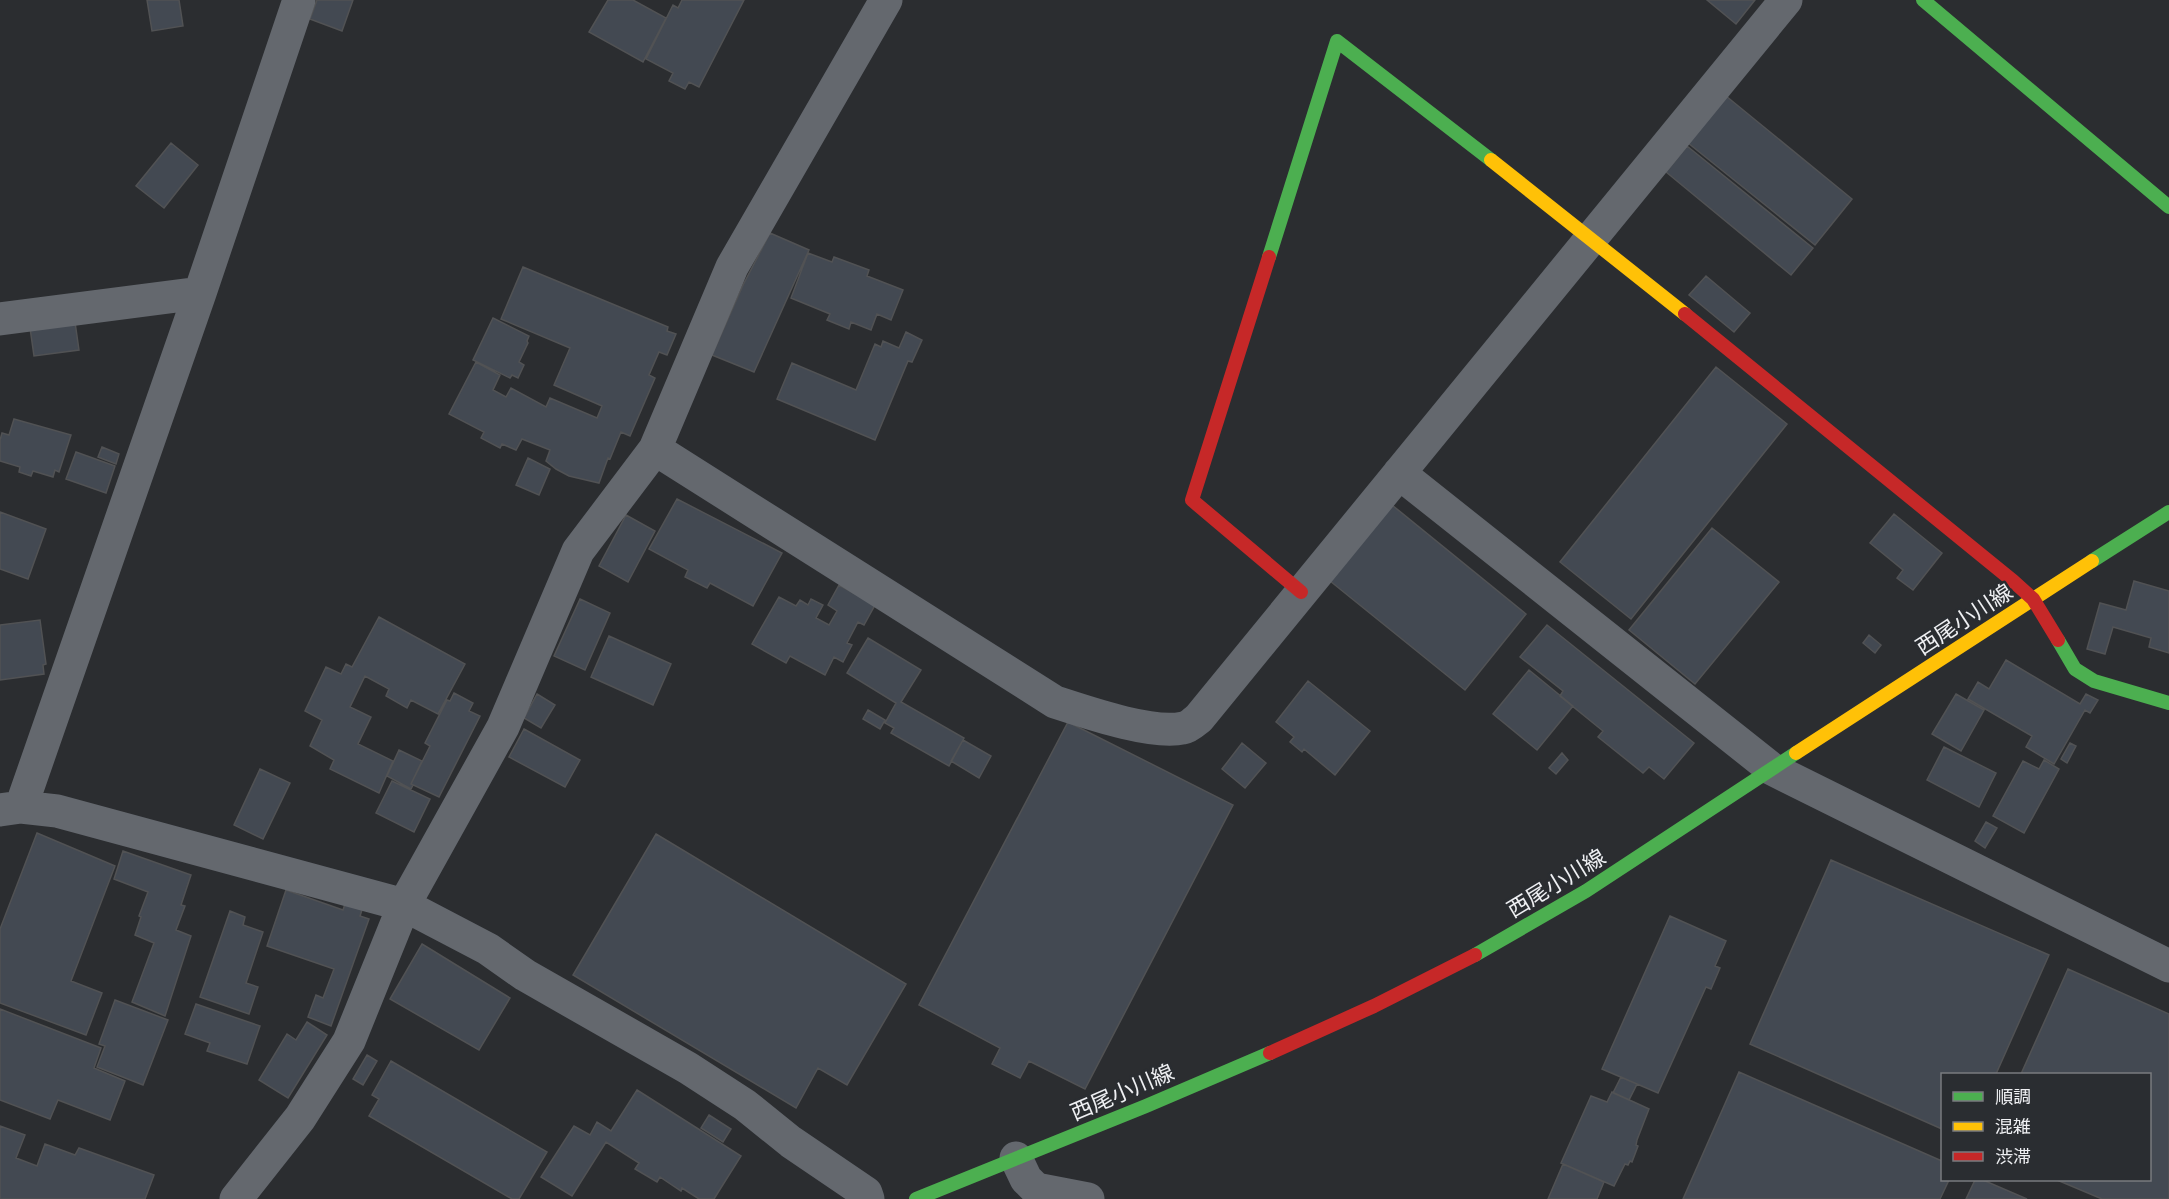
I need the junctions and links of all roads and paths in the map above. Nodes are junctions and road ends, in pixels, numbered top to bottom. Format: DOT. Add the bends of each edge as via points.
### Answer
graph roads {
  1 [pos="299,0"];
  2 [pos="1786,0"];
  3 [pos="1923,0"];
  4 [pos="884,1"];
  5 [pos="2169,207"];
  6 [pos="1590,237"];
  7 [pos="200,293"];
  8 [pos="0,319"];
  9 [pos="655,449"];
  10 [pos="1399,473"];
  11 [pos="2169,512"];
  12 [pos="1301,592"];
  13 [pos="2033,599"];
  14 [pos="2169,703"];
  15 [pos="1772,769"];
  16 [pos="10,808"];
  17 [pos="404,905"];
  18 [pos="2169,966"];
  19 [pos="1017,1158"];
  20 [pos="236,1199"];
  21 [pos="868,1199"];
  22 [pos="916,1199"];
  23 [pos="1088,1199"];
  1 -- 7 [label="street"];
  2 -- 6 [label="street"];
  3 -- 5 [label="street"];
  4 -- 9 [label="street" via="732,267"];
  6 -- 10 [label="street"];
  6 -- 12 [label="street" via="1337,41 1192,500"];
  6 -- 13 [label="street"];
  7 -- 8 [label="street"];
  7 -- 16 [label="street"];
  9 -- 12 [label="street" via="1055,702 1163,731 1186,728 1199,718"];
  9 -- 17 [label="street" via="578,551 503,727"];
  10 -- 12 [label="street"];
  10 -- 15 [label="street"];
  11 -- 13 [label="street, 西尾小川線"];
  13 -- 14 [label="street" via="2075,669 2094,681"];
  13 -- 15 [label="street, 西尾小川線"];
  15 -- 18 [label="street"];
  15 -- 19 [label="street, 西尾小川線" via="1639,858 1522,929 1418,984 1311,1035"];
  16 -- 17 [label="street" via="57,811"];
  17 -- 20 [label="street" via="349,1041 300,1118"];
  17 -- 21 [label="street" via="488,949 525,975 688,1068 866,1193"];
  19 -- 22 [label="street, 西尾小川線"];
  19 -- 23 [label="street" via="1026,1179 1036,1189"];
}
